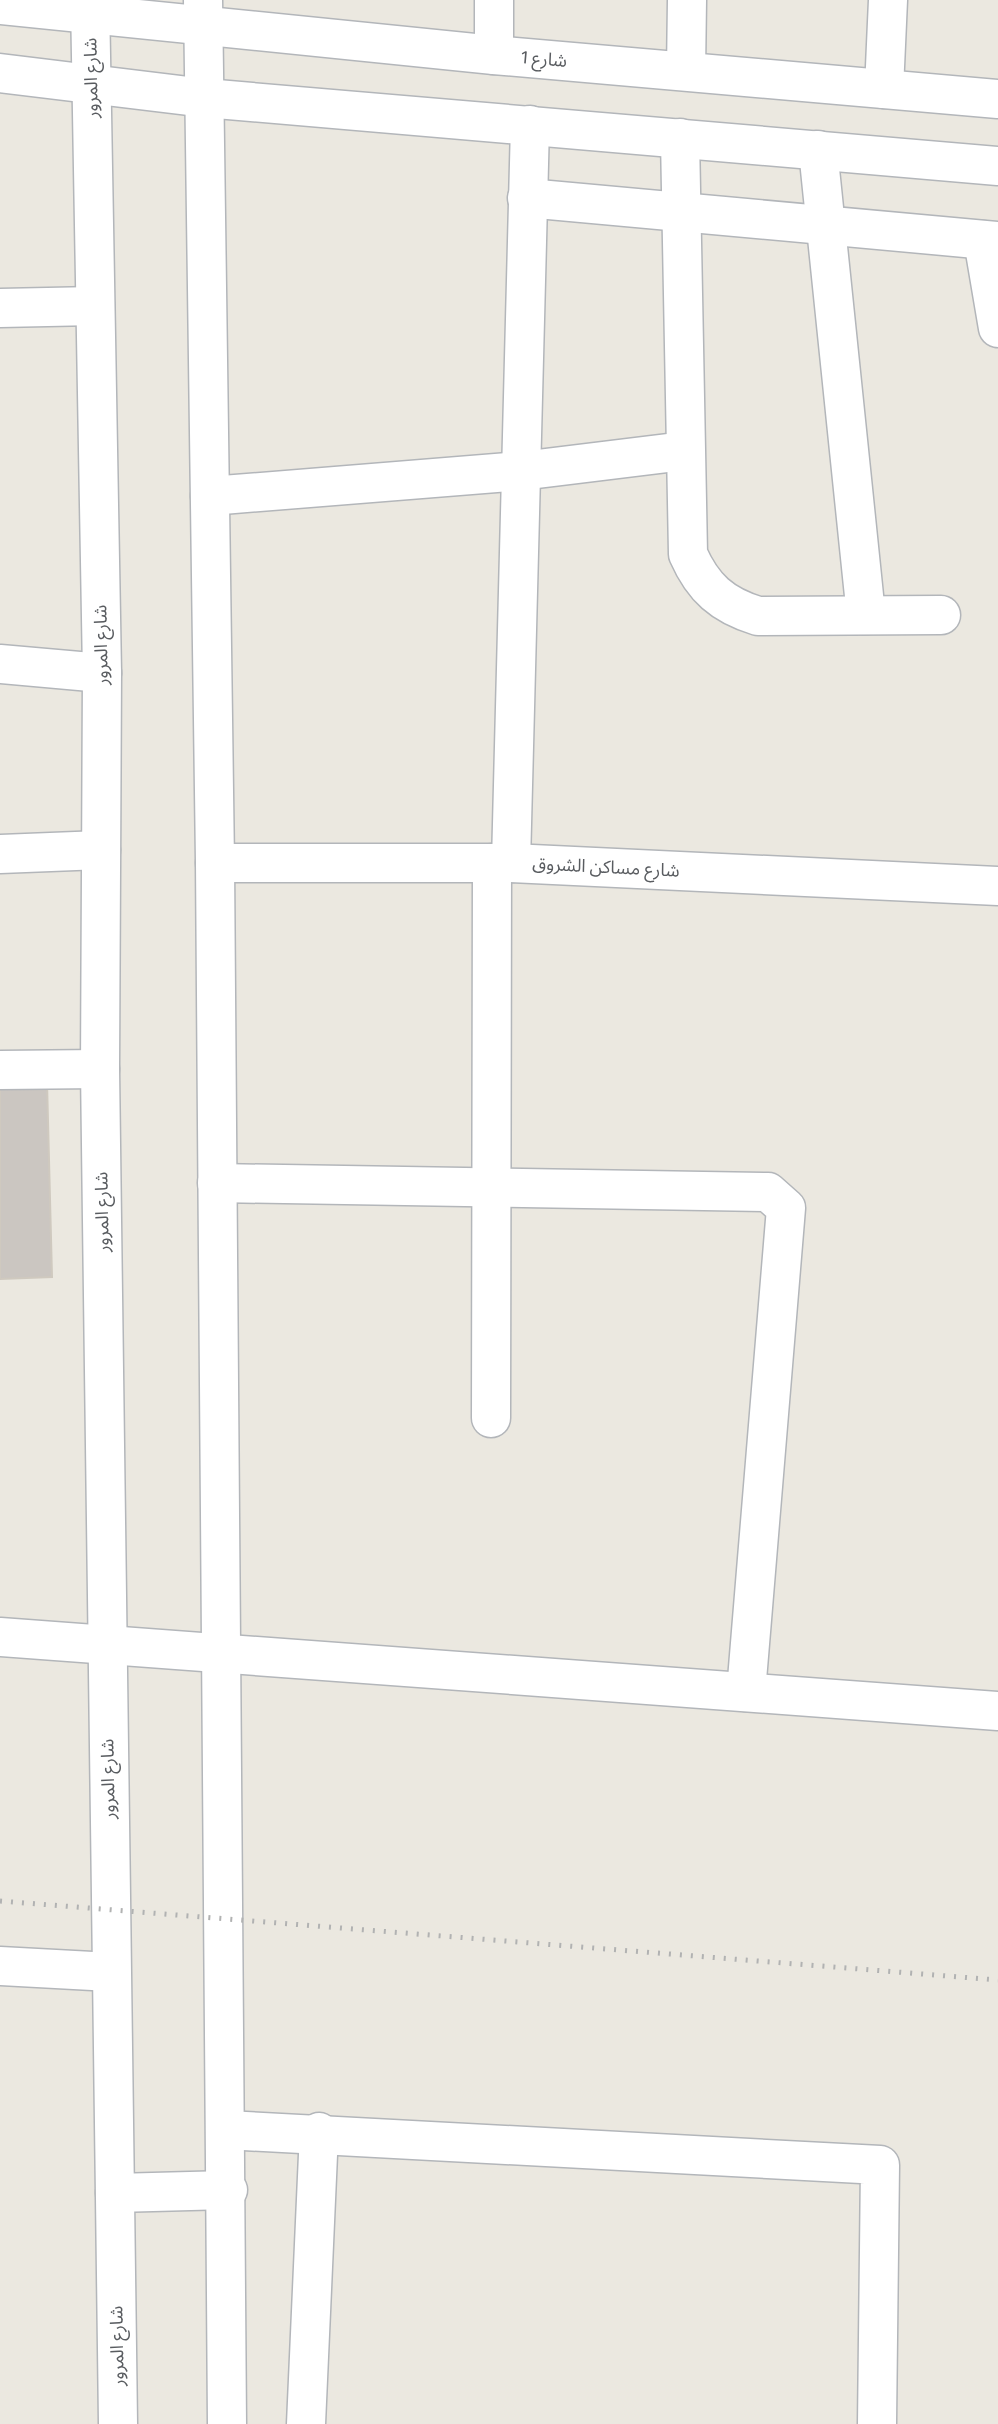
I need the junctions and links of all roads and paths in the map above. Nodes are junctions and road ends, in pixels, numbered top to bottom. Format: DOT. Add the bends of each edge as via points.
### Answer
graph roads {
  1 [pos="494,0"];
  2 [pos="687,0"];
  3 [pos="888,0"];
  4 [pos="0,5"];
  5 [pos="90,7"];
  6 [pos="203,14"];
  7 [pos="494,55"];
  8 [pos="686,71"];
  9 [pos="0,73"];
  10 [pos="91,83"];
  11 [pos="884,89"];
  12 [pos="205,98"];
  13 [pos="998,99"];
  14 [pos="530,125"];
  15 [pos="680,138"];
  16 [pos="818,150"];
  17 [pos="998,166"];
  18 [pos="527,198"];
  19 [pos="681,212"];
  20 [pos="826,226"];
  21 [pos="990,241"];
  22 [pos="95,306"];
  23 [pos="0,309"];
  24 [pos="998,328"];
  25 [pos="684,452"];
  26 [pos="521,471"];
  27 [pos="210,496"];
  28 [pos="866,615"];
  29 [pos="941,615"];
  30 [pos="0,664"];
  31 [pos="102,673"];
  32 [pos="101,850"];
  33 [pos="0,854"];
  34 [pos="215,863"];
  35 [pos="501,863"];
  36 [pos="998,886"];
  37 [pos="100,1069"];
  38 [pos="0,1070"];
  39 [pos="217,1183"];
  40 [pos="491,1188"];
  41 [pos="491,1418"];
  42 [pos="0,1637"];
  43 [pos="106,1645"];
  44 [pos="220,1654"];
  45 [pos="746,1692"];
  46 [pos="998,1712"];
  47 [pos="0,1966"];
  48 [pos="111,1972"];
  49 [pos="226,2130"];
  50 [pos="319,2133"];
  51 [pos="228,2190"];
  52 [pos="115,2193"];
  53 [pos="118,2424"];
  54 [pos="227,2424"];
  55 [pos="306,2424"];
  56 [pos="877,2424"];
  1 -- 7 [label="street"];
  2 -- 8 [label="street"];
  3 -- 11 [label="street"];
  4 -- 5 [label="street, شارع 1"];
  5 -- 6 [label="street, شارع 1"];
  5 -- 10 [label="street, شارع المرور"];
  6 -- 7 [label="street, شارع 1"];
  6 -- 12 [label="street"];
  7 -- 8 [label="street, شارع 1"];
  8 -- 11 [label="street, شارع 1"];
  9 -- 10 [label="street"];
  10 -- 12 [label="street"];
  10 -- 22 [label="street, شارع المرور"];
  11 -- 13 [label="street, شارع 1"];
  12 -- 14 [label="street"];
  12 -- 27 [label="street"];
  14 -- 15 [label="street"];
  14 -- 18 [label="street"];
  15 -- 16 [label="street"];
  15 -- 19 [label="street"];
  16 -- 17 [label="street"];
  16 -- 20 [label="street"];
  18 -- 19 [label="street"];
  18 -- 26 [label="street"];
  19 -- 20 [label="street"];
  19 -- 25 [label="street"];
  20 -- 21 [label="street"];
  20 -- 28 [label="street"];
  21 -- 24 [label="street"];
  22 -- 23 [label="street"];
  22 -- 31 [label="street, شارع المرور"];
  25 -- 26 [label="street"];
  25 -- 28 [label="street" via="688,554 714,596 734,609 758,616"];
  26 -- 27 [label="street"];
  26 -- 35 [label="street"];
  27 -- 34 [label="street"];
  28 -- 29 [label="street"];
  30 -- 31 [label="street"];
  31 -- 32 [label="street, شارع المرور"];
  32 -- 33 [label="street"];
  32 -- 37 [label="street, شارع المرور"];
  34 -- 35 [label="street, شارع مساكن الشروق"];
  34 -- 39 [label="street"];
  35 -- 36 [label="street, شارع مساكن الشروق"];
  35 -- 40 [label="street"];
  37 -- 38 [label="street"];
  37 -- 43 [label="street, شارع المرور"];
  39 -- 40 [label="street"];
  39 -- 44 [label="street"];
  40 -- 41 [label="street"];
  40 -- 45 [label="street" via="768,1192 786,1208"];
  42 -- 43 [label="street"];
  43 -- 44 [label="street"];
  43 -- 48 [label="street, شارع المرور"];
  44 -- 45 [label="street"];
  44 -- 49 [label="street"];
  45 -- 46 [label="street"];
  47 -- 48 [label="street"];
  48 -- 52 [label="street, شارع المرور"];
  49 -- 50 [label="street"];
  49 -- 51 [label="street"];
  50 -- 55 [label="street"];
  50 -- 56 [label="street" via="880,2165"];
  51 -- 52 [label="street"];
  51 -- 54 [label="street"];
  52 -- 53 [label="street, شارع المرور"];
}
